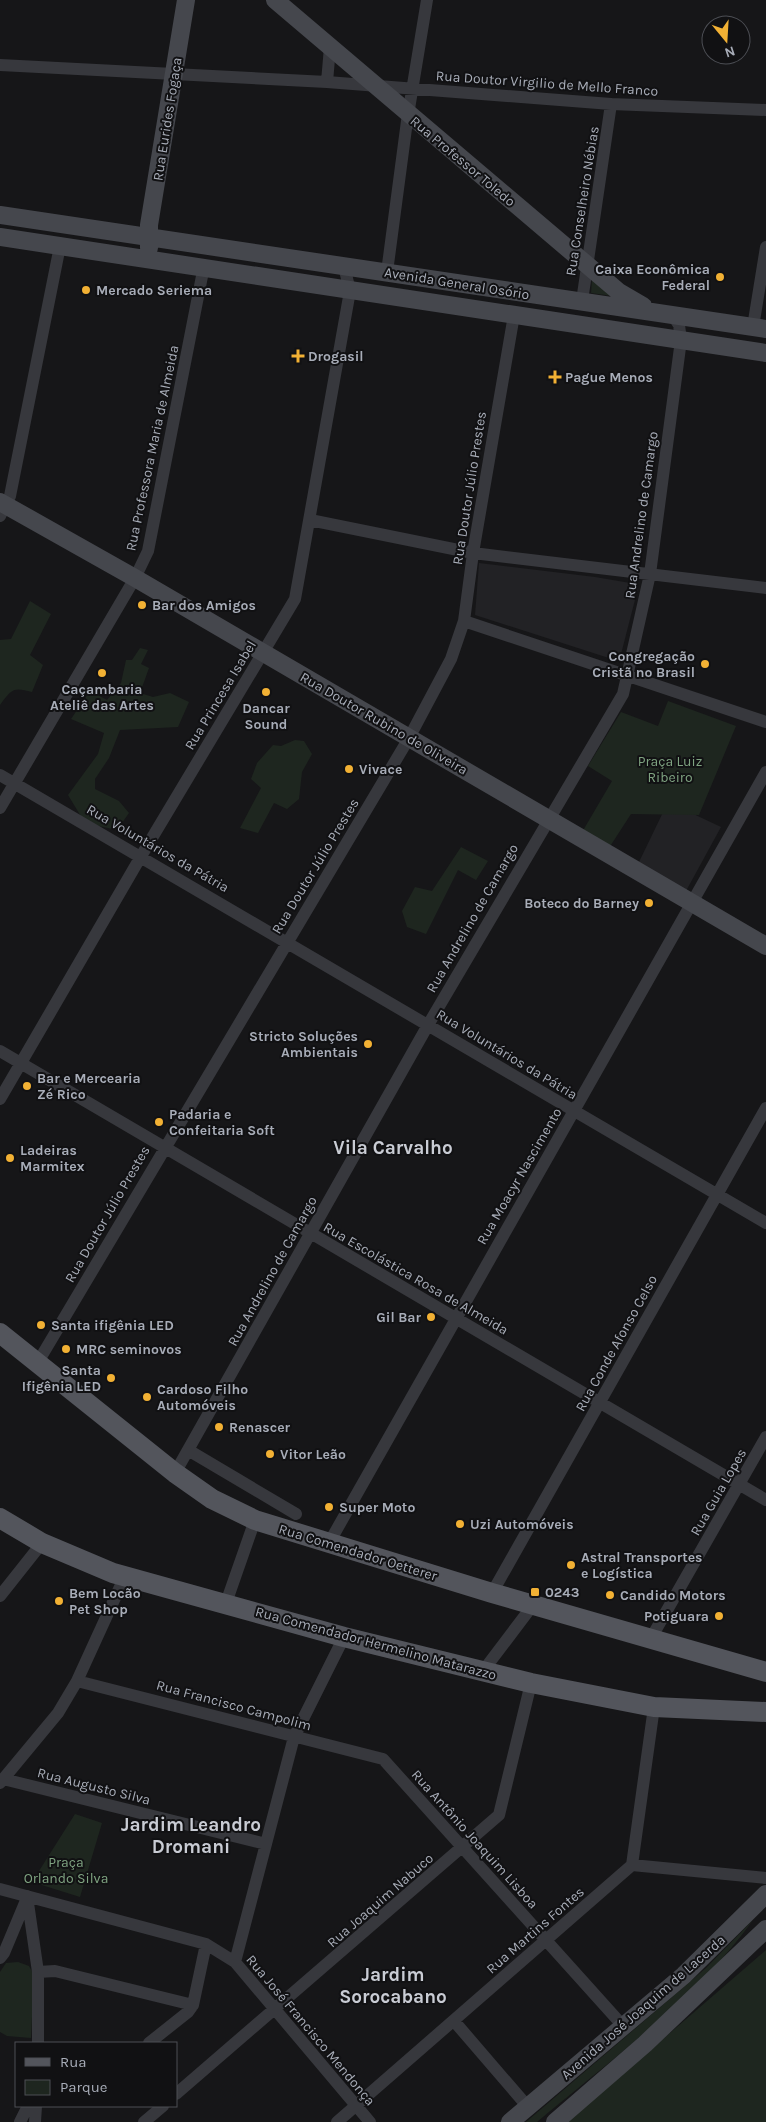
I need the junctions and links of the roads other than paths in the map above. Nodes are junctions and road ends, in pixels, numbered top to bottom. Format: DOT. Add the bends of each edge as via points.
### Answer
graph roads {
  1 [pos="186,0"];
  2 [pos="275,0"];
  3 [pos="427,0"];
  4 [pos="330,47"];
  5 [pos="0,65"];
  6 [pos="174,73"];
  7 [pos="327,82"];
  8 [pos="377,86"];
  9 [pos="412,88"];
  10 [pos="611,104"];
  11 [pos="766,110"];
  12 [pos="408,115"];
  13 [pos="0,215"];
  14 [pos="0,237"];
  15 [pos="148,238"];
  16 [pos="60,246"];
  17 [pos="766,247"];
  18 [pos="158,260"];
  19 [pos="587,264"];
  20 [pos="204,266"];
  21 [pos="344,266"];
  22 [pos="387,272"];
  23 [pos="350,292"];
  24 [pos="582,302"];
  25 [pos="665,314"];
  26 [pos="514,315"];
  27 [pos="759,328"];
  28 [pos="681,340"];
  29 [pos="766,353"];
  30 [pos="2,508"];
  31 [pos="310,520"];
  32 [pos="473,553"];
  33 [pos="650,574"];
  34 [pos="135,578"];
  35 [pos="766,588"];
  36 [pos="464,621"];
  37 [pos="263,653"];
  38 [pos="628,676"];
  39 [pos="766,722"];
  40 [pos="409,738"];
  41 [pos="766,772"];
  42 [pos="0,775"];
  43 [pos="15,783"];
  44 [pos="0,808"];
  45 [pos="547,819"];
  46 [pos="141,856"];
  47 [pos="691,903"];
  48 [pos="287,941"];
  49 [pos="766,946"];
  50 [pos="428,1025"];
  51 [pos="0,1051"];
  52 [pos="21,1064"];
  53 [pos="0,1099"];
  54 [pos="766,1108"];
  55 [pos="574,1111"];
  56 [pos="163,1147"];
  57 [pos="717,1194"];
  58 [pos="766,1223"];
  59 [pos="310,1233"];
  60 [pos="456,1319"];
  61 [pos="0,1333"];
  62 [pos="38,1362"];
  63 [pos="600,1403"];
  64 [pos="766,1438"];
  65 [pos="188,1450"];
  66 [pos="175,1474"];
  67 [pos="739,1485"];
  68 [pos="766,1500"];
  69 [pos="296,1514"];
  70 [pos="0,1518"];
  71 [pos="255,1520"];
  72 [pos="42,1543"];
  73 [pos="329,1543"];
  74 [pos="125,1576"];
  75 [pos="492,1593"];
  76 [pos="0,1596"];
  77 [pos="226,1603"];
  78 [pos="533,1605"];
  79 [pos="344,1637"];
  80 [pos="650,1640"];
  81 [pos="483,1671"];
  82 [pos="766,1672"];
  83 [pos="78,1681"];
  84 [pos="531,1683"];
  85 [pos="654,1707"];
  86 [pos="766,1712"];
  87 [pos="294,1736"];
  88 [pos="383,1760"];
  89 [pos="2,1781"];
  90 [pos="266,1844"];
  91 [pos="463,1848"];
  92 [pos="632,1865"];
  93 [pos="766,1878"];
  94 [pos="766,1882"];
  95 [pos="0,1889"];
  96 [pos="766,1894"];
  97 [pos="27,1896"];
  98 [pos="737,1924"];
  99 [pos="764,1930"];
  100 [pos="546,1940"];
  101 [pos="206,1944"];
  102 [pos="0,1958"];
  103 [pos="235,1962"];
  104 [pos="38,1972"];
  105 [pos="193,2005"];
  106 [pos="275,2010"];
  107 [pos="454,2021"];
  108 [pos="624,2027"];
  109 [pos="38,2042"];
  110 [pos="151,2042"];
  111 [pos="178,2092"];
  112 [pos="356,2106"];
  113 [pos="28,2107"];
  114 [pos="36,2107"];
  115 [pos="162,2107"];
  116 [pos="528,2107"];
  117 [pos="20,2122"];
  118 [pos="35,2122"];
  119 [pos="144,2122"];
  120 [pos="337,2122"];
  121 [pos="370,2122"];
  122 [pos="510,2122"];
  123 [pos="555,2122"];
  1 -- 6 [label="main road, Rua Eurides Fogaça"];
  2 -- 4 [label="main road, Rua Professor Toledo"];
  3 -- 9 [label="street"];
  4 -- 7 [label="street"];
  4 -- 8 [label="main road, Rua Professor Toledo"];
  5 -- 6 [label="street, Rua Doutor Virgilio de Mello Franco"];
  6 -- 7 [label="street, Rua Doutor Virgilio de Mello Franco"];
  6 -- 15 [label="main road, Rua Eurides Fogaça"];
  7 -- 8 [label="street, Rua Doutor Virgilio de Mello Franco"];
  8 -- 9 [label="street, Rua Doutor Virgilio de Mello Franco"];
  8 -- 12 [label="main road, Rua Professor Toledo"];
  9 -- 10 [label="street, Rua Doutor Virgilio de Mello Franco"];
  9 -- 12 [label="street"];
  10 -- 11 [label="street, Rua Doutor Virgilio de Mello Franco"];
  10 -- 19 [label="street, Rua Conselheiro Nébias"];
  12 -- 19 [label="main road, Rua Professor Toledo"];
  12 -- 22 [label="street"];
  13 -- 15 [label="main road, Avenida General Osório"];
  14 -- 16 [label="main road, Avenida General Osório"];
  15 -- 18 [label="main road" via="151,253"];
  15 -- 21 [label="main road, Avenida General Osório"];
  16 -- 18 [label="main road, Avenida General Osório"];
  16 -- 30 [label="street" via="12,487"];
  17 -- 27 [label="street"];
  18 -- 20 [label="main road, Avenida General Osório"];
  19 -- 24 [label="street, Rua Conselheiro Nébias"];
  19 -- 25 [label="main road, Rua Professor Toledo" via="628,299"];
  20 -- 23 [label="main road, Avenida General Osório"];
  20 -- 34 [label="street, Rua Professora Maria de Almeida" via="148,551"];
  21 -- 22 [label="main road, Avenida General Osório"];
  21 -- 23 [label="street, Rua Princesa Isabel"];
  22 -- 24 [label="main road, Avenida General Osório"];
  23 -- 26 [label="main road, Avenida General Osório"];
  23 -- 31 [label="street, Rua Princesa Isabel"];
  24 -- 25 [label="main road, Avenida General Osório"];
  25 -- 27 [label="main road, Avenida General Osório"];
  25 -- 28 [label="street" via="679,325"];
  26 -- 28 [label="main road, Avenida General Osório"];
  26 -- 32 [label="street, Rua Doutor Júlio Prestes"];
  28 -- 29 [label="main road, Avenida General Osório"];
  28 -- 33 [label="street, Rua Andrelino de Camargo"];
  30 -- 34 [label="main road, Rua Doutor Rubino de Oliveira"];
  31 -- 32 [label="street"];
  31 -- 37 [label="street, Rua Princesa Isabel" via="295,599"];
  32 -- 33 [label="street"];
  32 -- 36 [label="street, Rua Doutor Júlio Prestes"];
  33 -- 35 [label="street"];
  33 -- 38 [label="street, Rua Andrelino de Camargo"];
  34 -- 37 [label="main road, Rua Doutor Rubino de Oliveira"];
  34 -- 43 [label="street, Rua Professora Maria de Almeida"];
  36 -- 38 [label="street"];
  36 -- 40 [label="street, Rua Doutor Júlio Prestes" via="451,659"];
  37 -- 40 [label="main road, Rua Doutor Rubino de Oliveira"];
  37 -- 46 [label="street, Rua Princesa Isabel"];
  38 -- 39 [label="street"];
  38 -- 45 [label="street, Rua Andrelino de Camargo" via="623,694"];
  40 -- 45 [label="main road, Rua Doutor Rubino de Oliveira"];
  40 -- 48 [label="street, Rua Doutor Júlio Prestes"];
  41 -- 47 [label="street, Rua Moacyr Nascimento"];
  42 -- 43 [label="street, Rua Voluntários da Pátria"];
  43 -- 44 [label="street, Rua Professora Maria de Almeida"];
  43 -- 46 [label="street, Rua Voluntários da Pátria"];
  45 -- 47 [label="main road, Rua Doutor Rubino de Oliveira"];
  45 -- 50 [label="street, Rua Andrelino de Camargo"];
  46 -- 48 [label="street, Rua Voluntários da Pátria"];
  46 -- 52 [label="street, Rua Princesa Isabel"];
  47 -- 49 [label="main road, Rua Doutor Rubino de Oliveira"];
  47 -- 55 [label="street, Rua Moacyr Nascimento"];
  48 -- 50 [label="street, Rua Voluntários da Pátria"];
  48 -- 56 [label="street, Rua Doutor Júlio Prestes"];
  50 -- 55 [label="street, Rua Voluntários da Pátria"];
  50 -- 59 [label="street, Rua Andrelino de Camargo"];
  51 -- 52 [label="street, Rua Escolástica Rosa de Almeida"];
  52 -- 53 [label="street, Rua Princesa Isabel"];
  52 -- 56 [label="street, Rua Escolástica Rosa de Almeida"];
  54 -- 57 [label="street, Rua Conde Afonso Celso"];
  55 -- 57 [label="street, Rua Voluntários da Pátria"];
  55 -- 60 [label="street, Rua Moacyr Nascimento"];
  56 -- 59 [label="street, Rua Escolástica Rosa de Almeida"];
  56 -- 62 [label="street, Rua Doutor Júlio Prestes"];
  57 -- 58 [label="street, Rua Voluntários da Pátria"];
  57 -- 63 [label="street, Rua Conde Afonso Celso"];
  59 -- 60 [label="street, Rua Escolástica Rosa de Almeida"];
  59 -- 65 [label="street, Rua Andrelino de Camargo"];
  60 -- 63 [label="street, Rua Escolástica Rosa de Almeida"];
  60 -- 73 [label="street, Rua Moacyr Nascimento"];
  61 -- 62 [label="main road, Rua Comendador Oetterer"];
  62 -- 66 [label="main road, Rua Comendador Oetterer"];
  63 -- 67 [label="street, Rua Escolástica Rosa de Almeida"];
  63 -- 75 [label="street, Rua Conde Afonso Celso"];
  64 -- 67 [label="street, Rua Guia Lopes"];
  65 -- 66 [label="street, Rua Andrelino de Camargo"];
  65 -- 69 [label="street, Rua Comendador Oetterer"];
  66 -- 71 [label="main road, Rua Comendador Oetterer" via="212,1499"];
  67 -- 68 [label="street, Rua Escolástica Rosa de Almeida"];
  67 -- 80 [label="street, Rua Guia Lopes"];
  70 -- 72 [label="main road, Rua Comendador Hermelino Matarazzo"];
  71 -- 73 [label="main road, Rua Comendador Oetterer"];
  71 -- 77 [label="street"];
  72 -- 74 [label="main road, Rua Comendador Hermelino Matarazzo"];
  72 -- 76 [label="street"];
  73 -- 75 [label="main road, Rua Comendador Oetterer"];
  74 -- 77 [label="main road, Rua Comendador Hermelino Matarazzo"];
  74 -- 83 [label="street"];
  75 -- 78 [label="main road, Rua Comendador Oetterer"];
  77 -- 79 [label="main road, Rua Comendador Hermelino Matarazzo"];
  78 -- 80 [label="main road, Rua Comendador Oetterer"];
  78 -- 81 [label="street"];
  79 -- 81 [label="main road, Rua Comendador Hermelino Matarazzo"];
  79 -- 87 [label="street"];
  80 -- 82 [label="main road, Rua Comendador Oetterer"];
  81 -- 84 [label="main road, Rua Comendador Hermelino Matarazzo"];
  83 -- 87 [label="street, Rua Francisco Campolim"];
  83 -- 89 [label="street" via="58,1712"];
  84 -- 85 [label="main road, Rua Comendador Hermelino Matarazzo"];
  84 -- 91 [label="street, Rua Joaquim Nabuco" via="499,1815"];
  85 -- 86 [label="main road, Rua Comendador Hermelino Matarazzo"];
  85 -- 92 [label="street"];
  87 -- 88 [label="street, Rua Francisco Campolim"];
  87 -- 90 [label="street"];
  88 -- 91 [label="street, Rua Antônio Joaquim Lisboa"];
  89 -- 90 [label="street, Rua Augusto Silva"];
  90 -- 103 [label="street"];
  91 -- 100 [label="street, Rua Antônio Joaquim Lisboa"];
  91 -- 106 [label="street, Rua Joaquim Nabuco"];
  92 -- 93 [label="street"];
  92 -- 100 [label="street, Rua Martins Fontes"];
  94 -- 98 [label="main road, Avenida José Joaquim de Lacerda" via="742,1912"];
  95 -- 97 [label="street, Rua José Francisco Mendonça"];
  96 -- 98 [label="main road"];
  97 -- 101 [label="street, Rua José Francisco Mendonça"];
  97 -- 102 [label="street"];
  97 -- 104 [label="street"];
  98 -- 108 [label="main road, Avenida José Joaquim de Lacerda"];
  99 -- 123 [label="main road, Avenida José Joaquim de Lacerda" via="645,2044"];
  100 -- 107 [label="street, Rua Martins Fontes"];
  100 -- 108 [label="street, Rua Antônio Joaquim Lisboa"];
  101 -- 103 [label="street, Rua José Francisco Mendonça"];
  101 -- 105 [label="street"];
  103 -- 106 [label="street, Rua José Francisco Mendonça"];
  104 -- 105 [label="street" via="55,1971"];
  104 -- 109 [label="street"];
  105 -- 110 [label="street"];
  106 -- 111 [label="street, Rua Joaquim Nabuco"];
  106 -- 112 [label="street, Rua José Francisco Mendonça"];
  107 -- 112 [label="street, Rua Martins Fontes"];
  107 -- 116 [label="street"];
  108 -- 116 [label="main road, Avenida José Joaquim de Lacerda"];
  112 -- 120 [label="street, Rua Martins Fontes"];
  112 -- 121 [label="street, Rua José Francisco Mendonça"];
  113 -- 117 [label="street"];
  114 -- 118 [label="street"];
  115 -- 119 [label="street"];
  116 -- 122 [label="main road, Avenida José Joaquim de Lacerda"];
}
